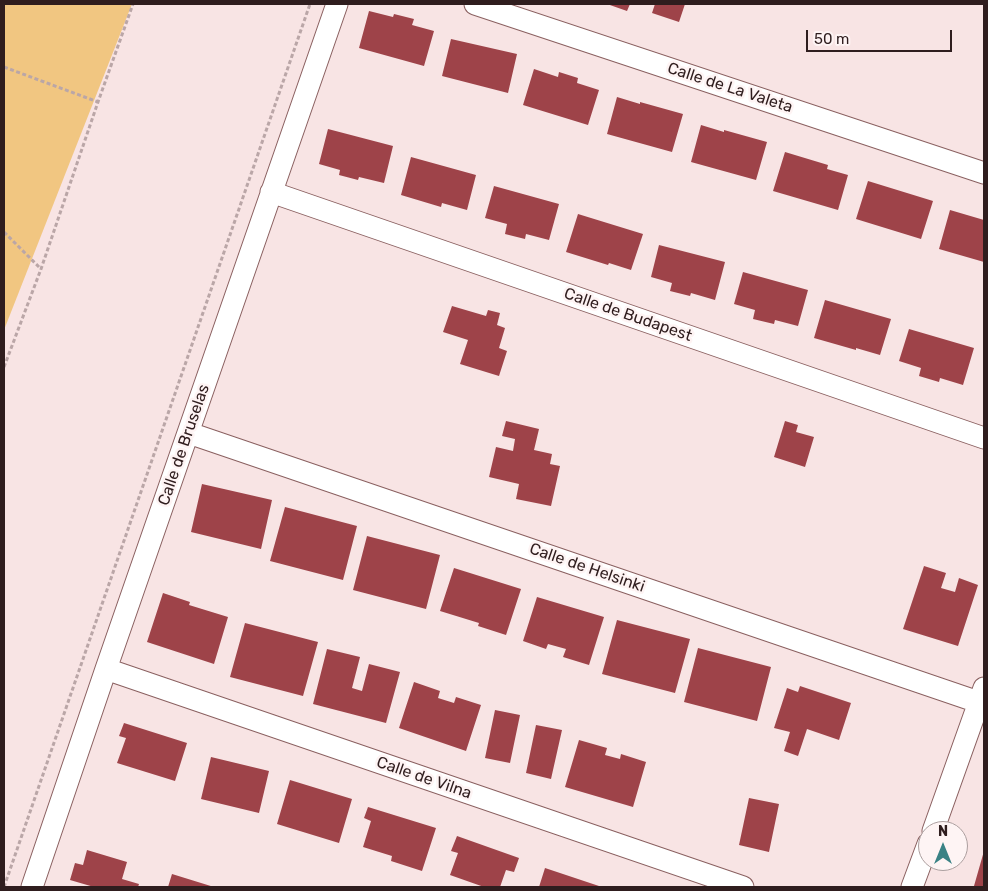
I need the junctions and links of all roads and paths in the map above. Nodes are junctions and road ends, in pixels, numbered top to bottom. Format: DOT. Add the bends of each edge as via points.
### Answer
graph roads {
  1 [pos="133,4"];
  2 [pos="310,4"];
  3 [pos="337,4"];
  4 [pos="475,4"];
  5 [pos="4,67"];
  6 [pos="98,102"];
  7 [pos="984,173"];
  8 [pos="272,192"];
  9 [pos="4,232"];
  10 [pos="41,269"];
  11 [pos="4,367"];
  12 [pos="189,433"];
  13 [pos="984,438"];
  14 [pos="106,669"];
  15 [pos="983,698"];
  16 [pos="937,821"];
  17 [pos="918,871"];
  18 [pos="4,887"];
  19 [pos="32,887"];
  20 [pos="743,887"];
  21 [pos="912,887"];
  1 -- 6 [label="path"];
  2 -- 18 [label="path"];
  3 -- 8 [label="street, Calle de Bruselas"];
  4 -- 7 [label="street, Calle de La Valeta"];
  5 -- 6 [label="path"];
  6 -- 10 [label="path"];
  8 -- 12 [label="street, Calle de Bruselas"];
  8 -- 13 [label="street, Calle de Budapest"];
  9 -- 10 [label="path"];
  10 -- 11 [label="path"];
  12 -- 14 [label="street, Calle de Bruselas"];
  12 -- 15 [label="street, Calle de Helsinki"];
  14 -- 19 [label="street, Calle de Bruselas"];
  14 -- 20 [label="street, Calle de Vilna"];
  15 -- 16 [label="street"];
  17 -- 21 [label="street"];
}
